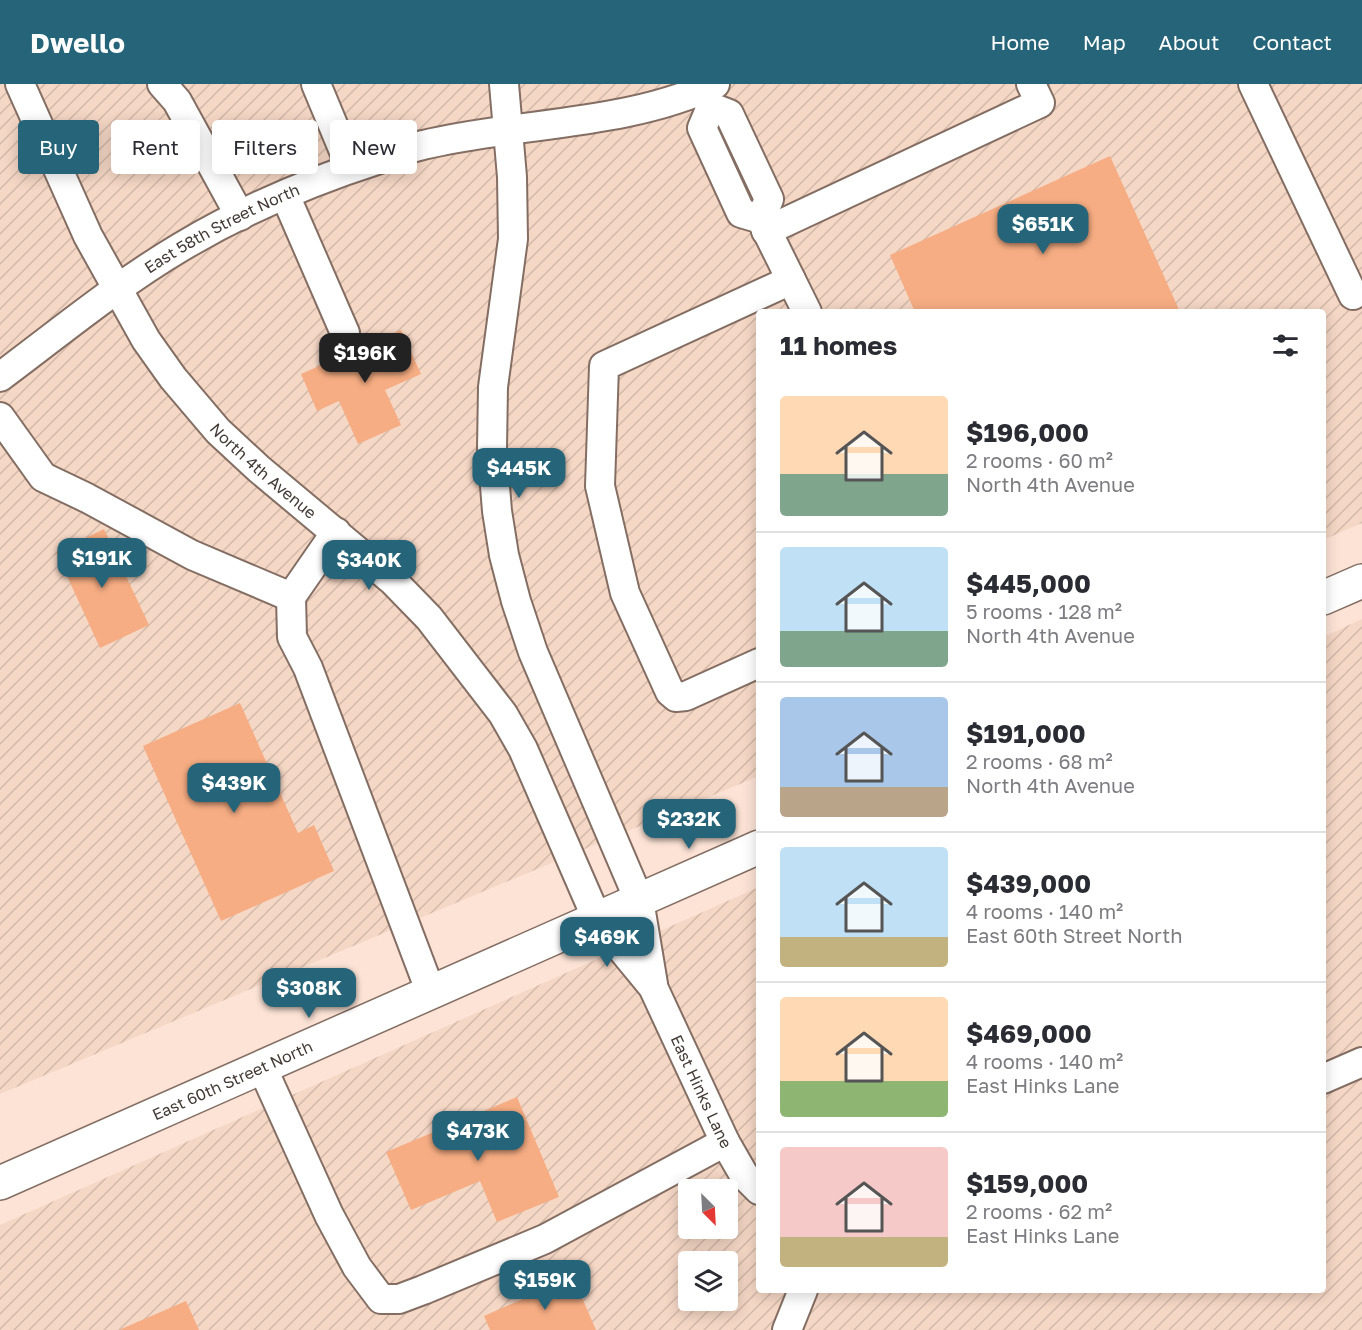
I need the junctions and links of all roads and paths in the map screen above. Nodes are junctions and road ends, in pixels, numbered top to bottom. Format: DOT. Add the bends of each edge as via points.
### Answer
graph roads {
  1 [pos="162,84"];
  2 [pos="316,84"];
  3 [pos="504,84"];
  4 [pos="1031,84"];
  5 [pos="1253,84"];
  6 [pos="28,86"];
  7 [pos="709,94"];
  8 [pos="642,97"];
  9 [pos="331,120"];
  10 [pos="508,130"];
  11 [pos="417,147"];
  12 [pos="336,174"];
  13 [pos="285,195"];
  14 [pos="240,216"];
  15 [pos="763,225"];
  16 [pos="791,280"];
  17 [pos="117,290"];
  18 [pos="1353,295"];
  19 [pos="806,309"];
  20 [pos="345,333"];
  21 [pos="0,377"];
  22 [pos="0,417"];
  23 [pos="336,532"];
  24 [pos="1362,581"];
  25 [pos="291,597"];
  26 [pos="1326,597"];
  27 [pos="756,664"];
  28 [pos="756,848"];
  29 [pos="639,900"];
  30 [pos="597,919"];
  31 [pos="653,987"];
  32 [pos="431,993"];
  33 [pos="1362,1062"];
  34 [pos="262,1067"];
  35 [pos="1326,1078"];
  36 [pos="725,1142"];
  37 [pos="0,1183"];
  38 [pos="756,1188"];
  39 [pos="802,1293"];
  40 [pos="787,1330"];
  1 -- 14 [label="street" via="177,101"];
  2 -- 9 [label="street"];
  3 -- 10 [label="street"];
  4 -- 15 [label="street" via="1040,103"];
  5 -- 18 [label="street"];
  6 -- 17 [label="street, North 4th Avenue" via="87,236"];
  7 -- 8 [label="street, East 58th Street North"];
  7 -- 15 [label="street" via="702,128 741,213"];
  8 -- 10 [label="street, East 58th Street North"];
  10 -- 11 [label="street, East 58th Street North"];
  10 -- 29 [label="street" via="513,239 493,387 492,428 504,555 533,652"];
  12 -- 13 [label="street, East 58th Street North"];
  13 -- 14 [label="street, East 58th Street North"];
  13 -- 20 [label="street"];
  14 -- 17 [label="street, East 58th Street North" via="181,247"];
  15 -- 16 [label="street"];
  16 -- 19 [label="street"];
  16 -- 27 [label="street" via="604,366 600,486 625,593 670,692 675,697 686,696"];
  17 -- 21 [label="street, East 58th Street North"];
  17 -- 23 [label="street, North 4th Avenue" via="173,378 218,431"];
  22 -- 25 [label="street" via="43,477 192,555"];
  23 -- 25 [label="street"];
  23 -- 30 [label="street, North 4th Avenue" via="429,618 503,714 523,749"];
  24 -- 26 [label="main road"];
  25 -- 32 [label="street" via="292,637 308,669"];
  28 -- 29 [label="main road, East 60th Street North"];
  29 -- 30 [label="main road, East 60th Street North"];
  29 -- 31 [label="street, East Hinks Lane"];
  30 -- 31 [label="street, East Hinks Lane"];
  30 -- 32 [label="main road, East 60th Street North"];
  31 -- 36 [label="street, East Hinks Lane"];
  32 -- 34 [label="main road, East 60th Street North"];
  33 -- 35 [label="street"];
  34 -- 36 [label="street" via="329,1215 357,1267 381,1299 399,1299 545,1239"];
  34 -- 37 [label="main road, East 60th Street North"];
  36 -- 38 [label="street, East Hinks Lane"];
  39 -- 40 [label="street"];
}
